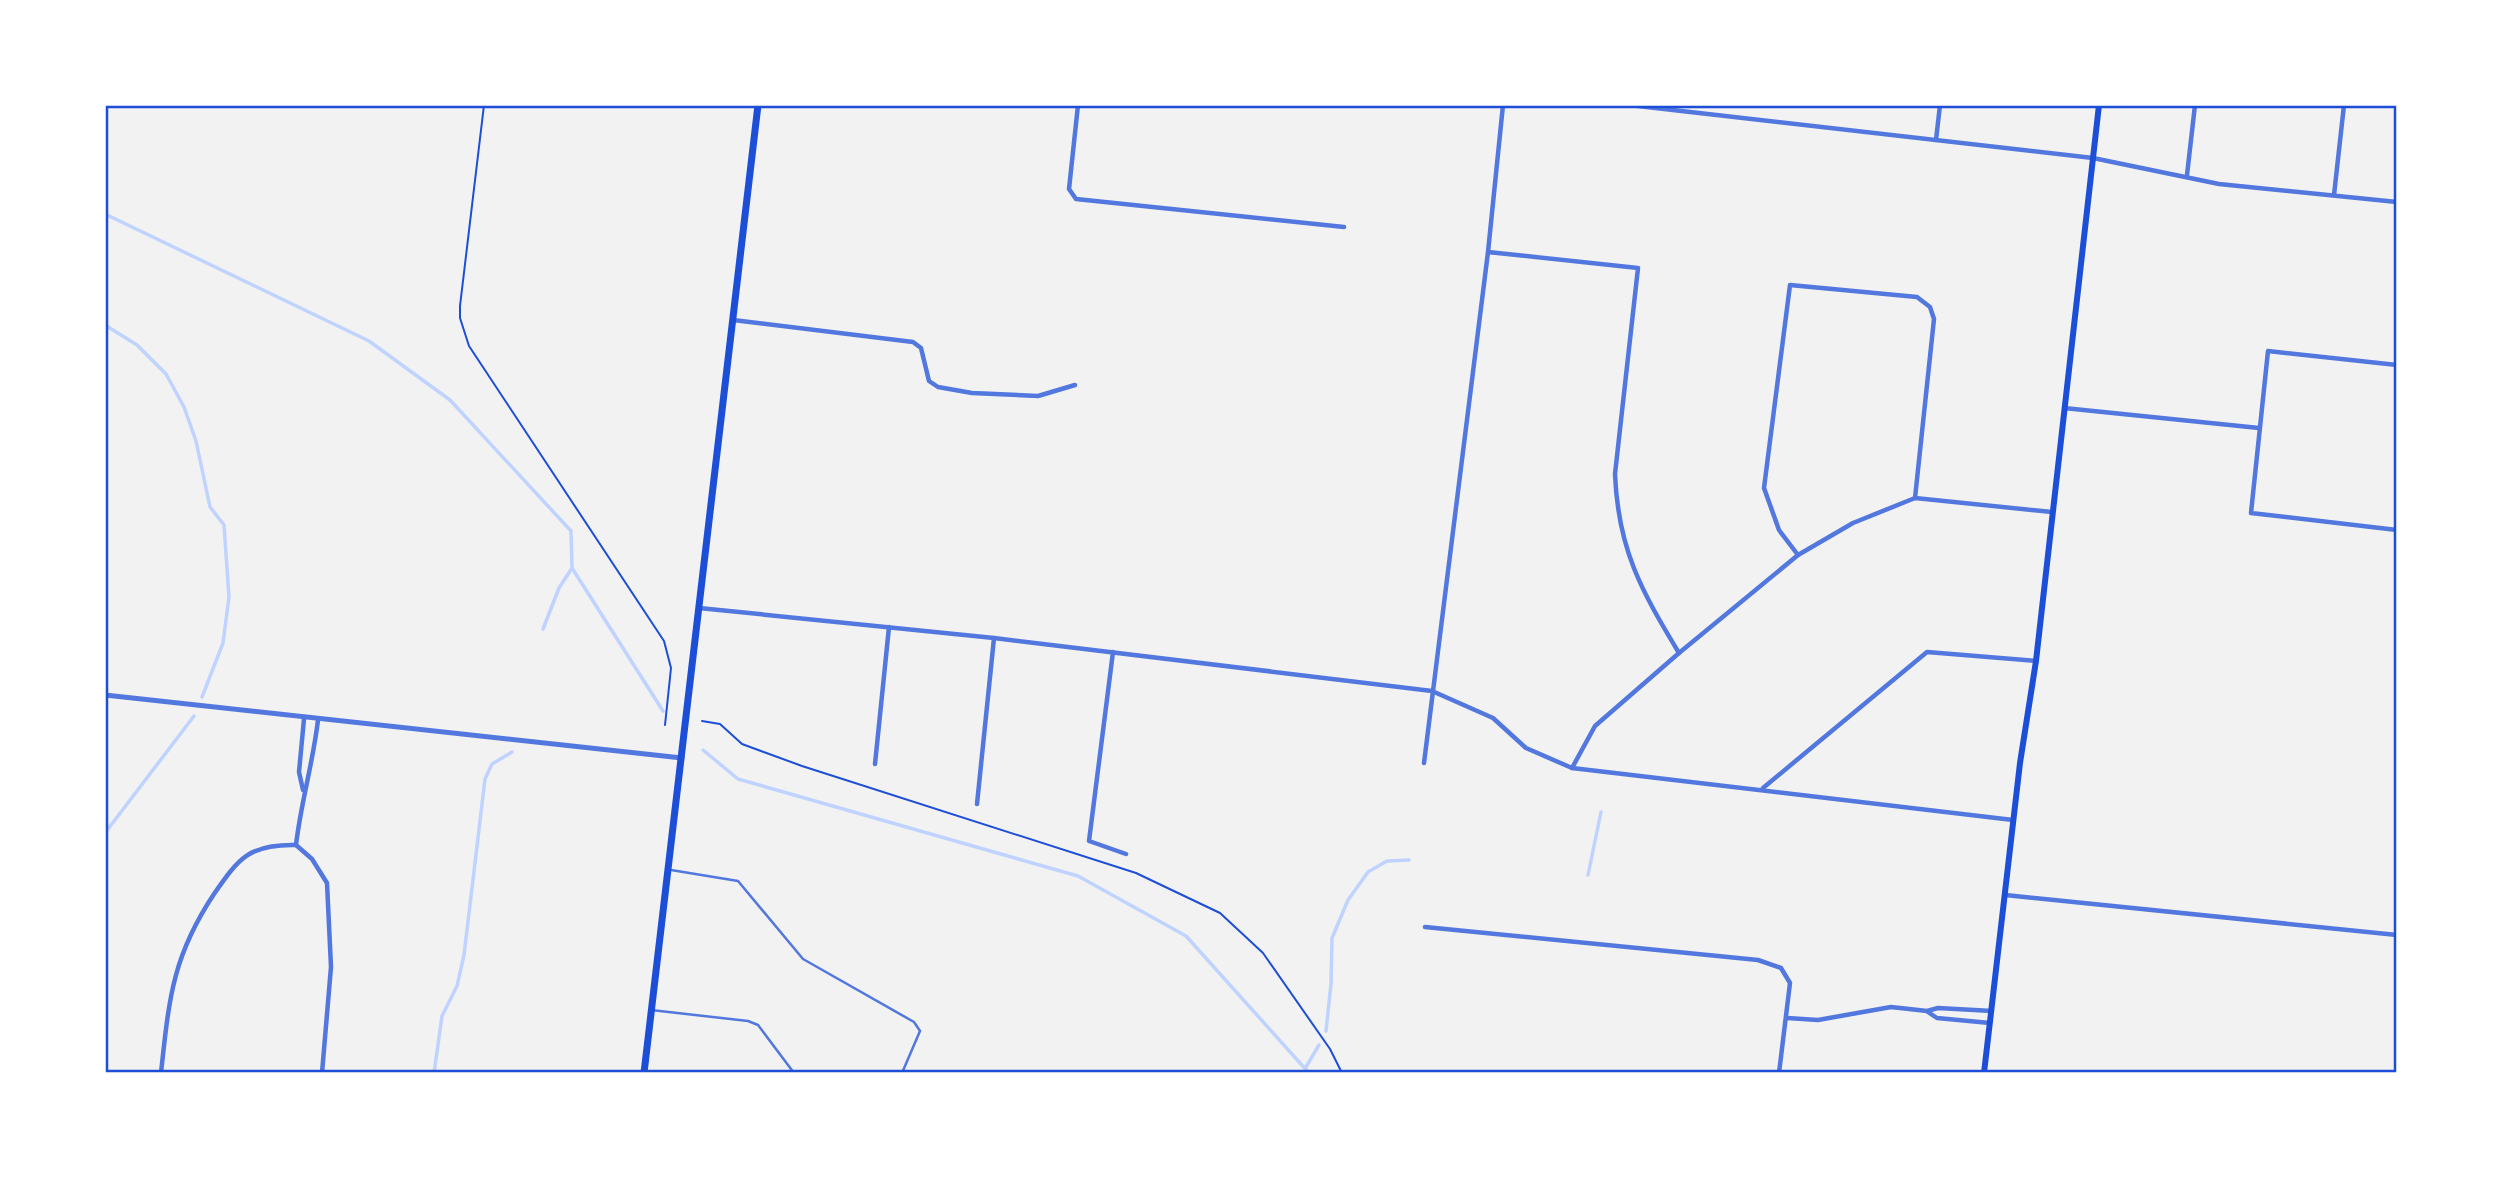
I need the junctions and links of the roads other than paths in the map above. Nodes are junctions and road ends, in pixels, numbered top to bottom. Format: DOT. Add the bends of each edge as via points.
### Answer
graph roads {
  1 [pos="758,105"];
  2 [pos="1078,105"];
  3 [pos="1503,105"];
  4 [pos="1629,105"];
  5 [pos="1940,105"];
  6 [pos="2099,105"];
  7 [pos="2195,105"];
  8 [pos="2344,105"];
  9 [pos="1936,140"];
  10 [pos="2093,158"];
  11 [pos="2187,175"];
  12 [pos="2334,195"];
  13 [pos="2397,202"];
  14 [pos="1344,227"];
  15 [pos="1488,252"];
  16 [pos="733,320"];
  17 [pos="2397,365"];
  18 [pos="1076,385"];
  19 [pos="2063,408"];
  20 [pos="2259,428"];
  21 [pos="1915,498"];
  22 [pos="2052,512"];
  23 [pos="2397,530"];
  24 [pos="1798,555"];
  25 [pos="698,608"];
  26 [pos="889,627"];
  27 [pos="993,638"];
  28 [pos="1113,652"];
  29 [pos="1679,653"];
  30 [pos="2036,661"];
  31 [pos="1432,691"];
  32 [pos="105,695"];
  33 [pos="304,719"];
  34 [pos="318,720"];
  35 [pos="682,758"];
  36 [pos="1424,763"];
  37 [pos="875,764"];
  38 [pos="1572,768"];
  39 [pos="1763,789"];
  40 [pos="303,791"];
  41 [pos="977,804"];
  42 [pos="2013,820"];
  43 [pos="296,845"];
  44 [pos="1126,854"];
  45 [pos="668,869"];
  46 [pos="2005,895"];
  47 [pos="1425,927"];
  48 [pos="2397,934"];
  49 [pos="651,1010"];
  50 [pos="1927,1011"];
  51 [pos="1992,1011"];
  52 [pos="1787,1018"];
  53 [pos="1990,1023"];
  54 [pos="160,1073"];
  55 [pos="322,1073"];
  56 [pos="643,1073"];
  57 [pos="794,1073"];
  58 [pos="902,1073"];
  59 [pos="1779,1073"];
  60 [pos="1984,1073"];
  1 -- 16 [label="main road"];
  2 -- 14 [label="street" via="1069,189 1076,199"];
  3 -- 15 [label="street"];
  4 -- 9 [label="street"];
  5 -- 9 [label="street"];
  6 -- 10 [label="main road"];
  7 -- 11 [label="street"];
  8 -- 12 [label="street"];
  9 -- 10 [label="street"];
  10 -- 11 [label="street"];
  10 -- 19 [label="main road"];
  11 -- 12 [label="street" via="2219,184"];
  12 -- 13 [label="street"];
  15 -- 29 [label="street" via="1638,268 1615,474 1616,506 1623,542 1643,593"];
  15 -- 31 [label="street"];
  16 -- 18 [label="street" via="912,342 921,348 929,381 953,390 1038,396"];
  16 -- 25 [label="main road"];
  17 -- 20 [label="street" via="2268,351"];
  19 -- 20 [label="street"];
  19 -- 22 [label="main road"];
  20 -- 23 [label="street" via="2251,513"];
  21 -- 22 [label="street"];
  21 -- 24 [label="street" via="1853,523"];
  21 -- 24 [label="street" via="1934,319 1930,307 1917,298 1790,285 1764,488 1779,530"];
  22 -- 30 [label="main road"];
  24 -- 29 [label="street"];
  25 -- 26 [label="street"];
  25 -- 35 [label="main road"];
  26 -- 27 [label="street"];
  26 -- 37 [label="street"];
  27 -- 28 [label="street"];
  27 -- 41 [label="street"];
  28 -- 31 [label="street"];
  28 -- 44 [label="street" via="1089,841"];
  29 -- 38 [label="street" via="1595,726"];
  30 -- 39 [label="street" via="1927,652"];
  30 -- 42 [label="main road"];
  31 -- 36 [label="street"];
  31 -- 38 [label="street" via="1493,718 1526,748"];
  32 -- 33 [label="street"];
  33 -- 34 [label="street"];
  33 -- 40 [label="street" via="299,772"];
  34 -- 35 [label="street"];
  34 -- 40 [label="street" via="312,773"];
  35 -- 45 [label="main road"];
  38 -- 39 [label="street"];
  39 -- 42 [label="street"];
  40 -- 43 [label="street"];
  42 -- 46 [label="main road"];
  43 -- 54 [label="street" via="275,844 246,854 193,926 171,987"];
  43 -- 55 [label="street" via="312,859 327,883 331,967"];
  45 -- 49 [label="main road"];
  45 -- 58 [label="lane" via="738,880 803,959 914,1022 920,1031 918,1042"];
  46 -- 48 [label="street"];
  46 -- 51 [label="main road"];
  47 -- 52 [label="street" via="1758,960 1781,968 1790,983"];
  49 -- 56 [label="main road"];
  49 -- 57 [label="lane" via="748,1020 758,1025"];
  50 -- 51 [label="street"];
  50 -- 52 [label="street" via="1891,1007 1818,1020"];
  50 -- 53 [label="street" via="1937,1018"];
  51 -- 53 [label="main road"];
  52 -- 59 [label="street"];
  53 -- 60 [label="main road"];
}
